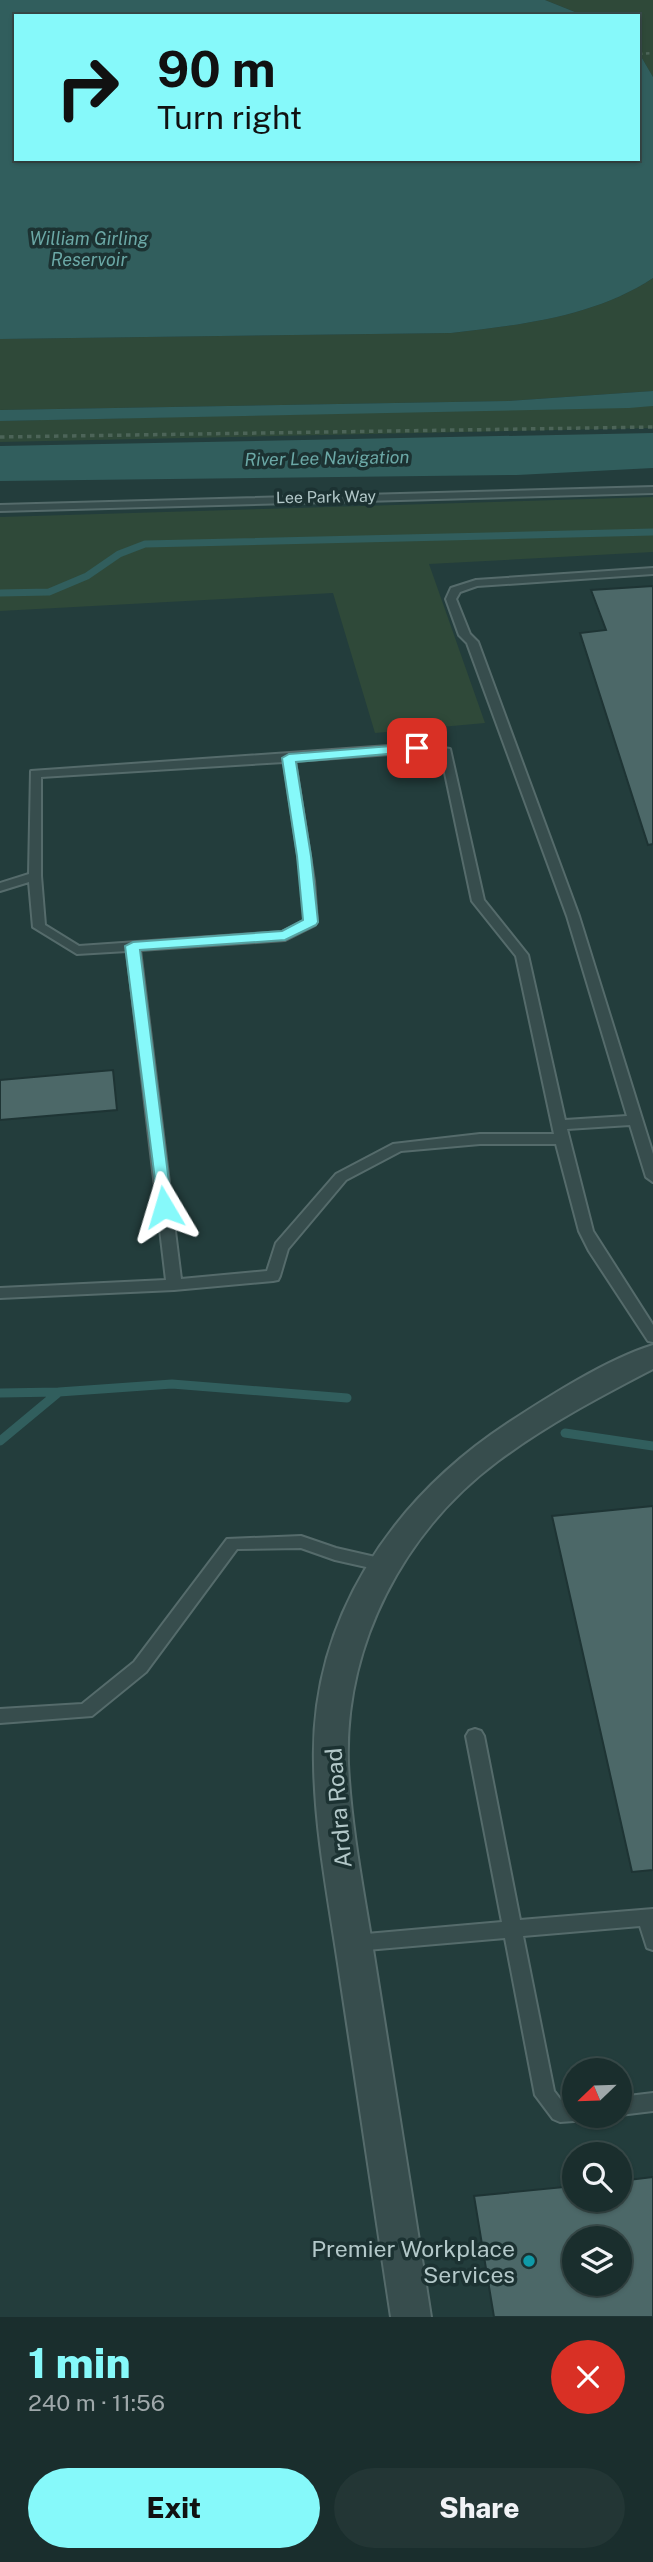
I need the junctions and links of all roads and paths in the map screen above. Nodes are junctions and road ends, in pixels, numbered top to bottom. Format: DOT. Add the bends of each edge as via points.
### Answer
graph roads {
  1 [pos="653,427"];
  2 [pos="0,438"];
  3 [pos="653,490"];
  4 [pos="0,508"];
  5 [pos="653,571"];
  6 [pos="289,758"];
  7 [pos="35,876"];
  8 [pos="0,887"];
  9 [pos="133,946"];
  10 [pos="634,1120"];
  11 [pos="561,1132"];
  12 [pos="653,1177"];
  13 [pos="174,1285"];
  14 [pos="0,1293"];
  15 [pos="653,1337"];
  16 [pos="653,1356"];
  17 [pos="384,1565"];
  18 [pos="0,1716"];
  19 [pos="475,1736"];
  20 [pos="650,1918"];
  21 [pos="514,1928"];
  22 [pos="653,1942"];
  23 [pos="354,1944"];
  24 [pos="653,2102"];
  25 [pos="632,2105"];
  26 [pos="562,2113"];
  27 [pos="411,2317"];
  1 -- 2 [label="path"];
  3 -- 4 [label="lane, Lee Park Way"];
  5 -- 10 [label="lane" via="495,581 462,586 452,599 573,916"];
  6 -- 7 [label="lane" via="35,774"];
  6 -- 9 [label="lane" via="311,922 285,936"];
  6 -- 11 [label="lane" via="417,748 446,751 478,901 522,955"];
  7 -- 8 [label="lane"];
  7 -- 9 [label="lane" via="39,927 77,950"];
  9 -- 13 [label="lane"];
  10 -- 11 [label="lane"];
  10 -- 12 [label="lane"];
  11 -- 13 [label="lane" via="398,1147 341,1177 281,1247 273,1276"];
  11 -- 15 [label="lane" via="580,1212 594,1247"];
  13 -- 14 [label="lane"];
  16 -- 17 [label="street, Ardra Road" via="562,1402 485,1454 426,1508"];
  17 -- 18 [label="lane" via="301,1542 233,1543 140,1667 86,1711"];
  17 -- 23 [label="street, Ardra Road" via="352,1631 335,1697 331,1763"];
  19 -- 21 [label="lane"];
  20 -- 21 [label="lane"];
  20 -- 22 [label="lane"];
  21 -- 23 [label="lane"];
  21 -- 26 [label="lane" via="545,2095"];
  23 -- 27 [label="street, Ardra Road"];
  24 -- 25 [label="lane"];
}
